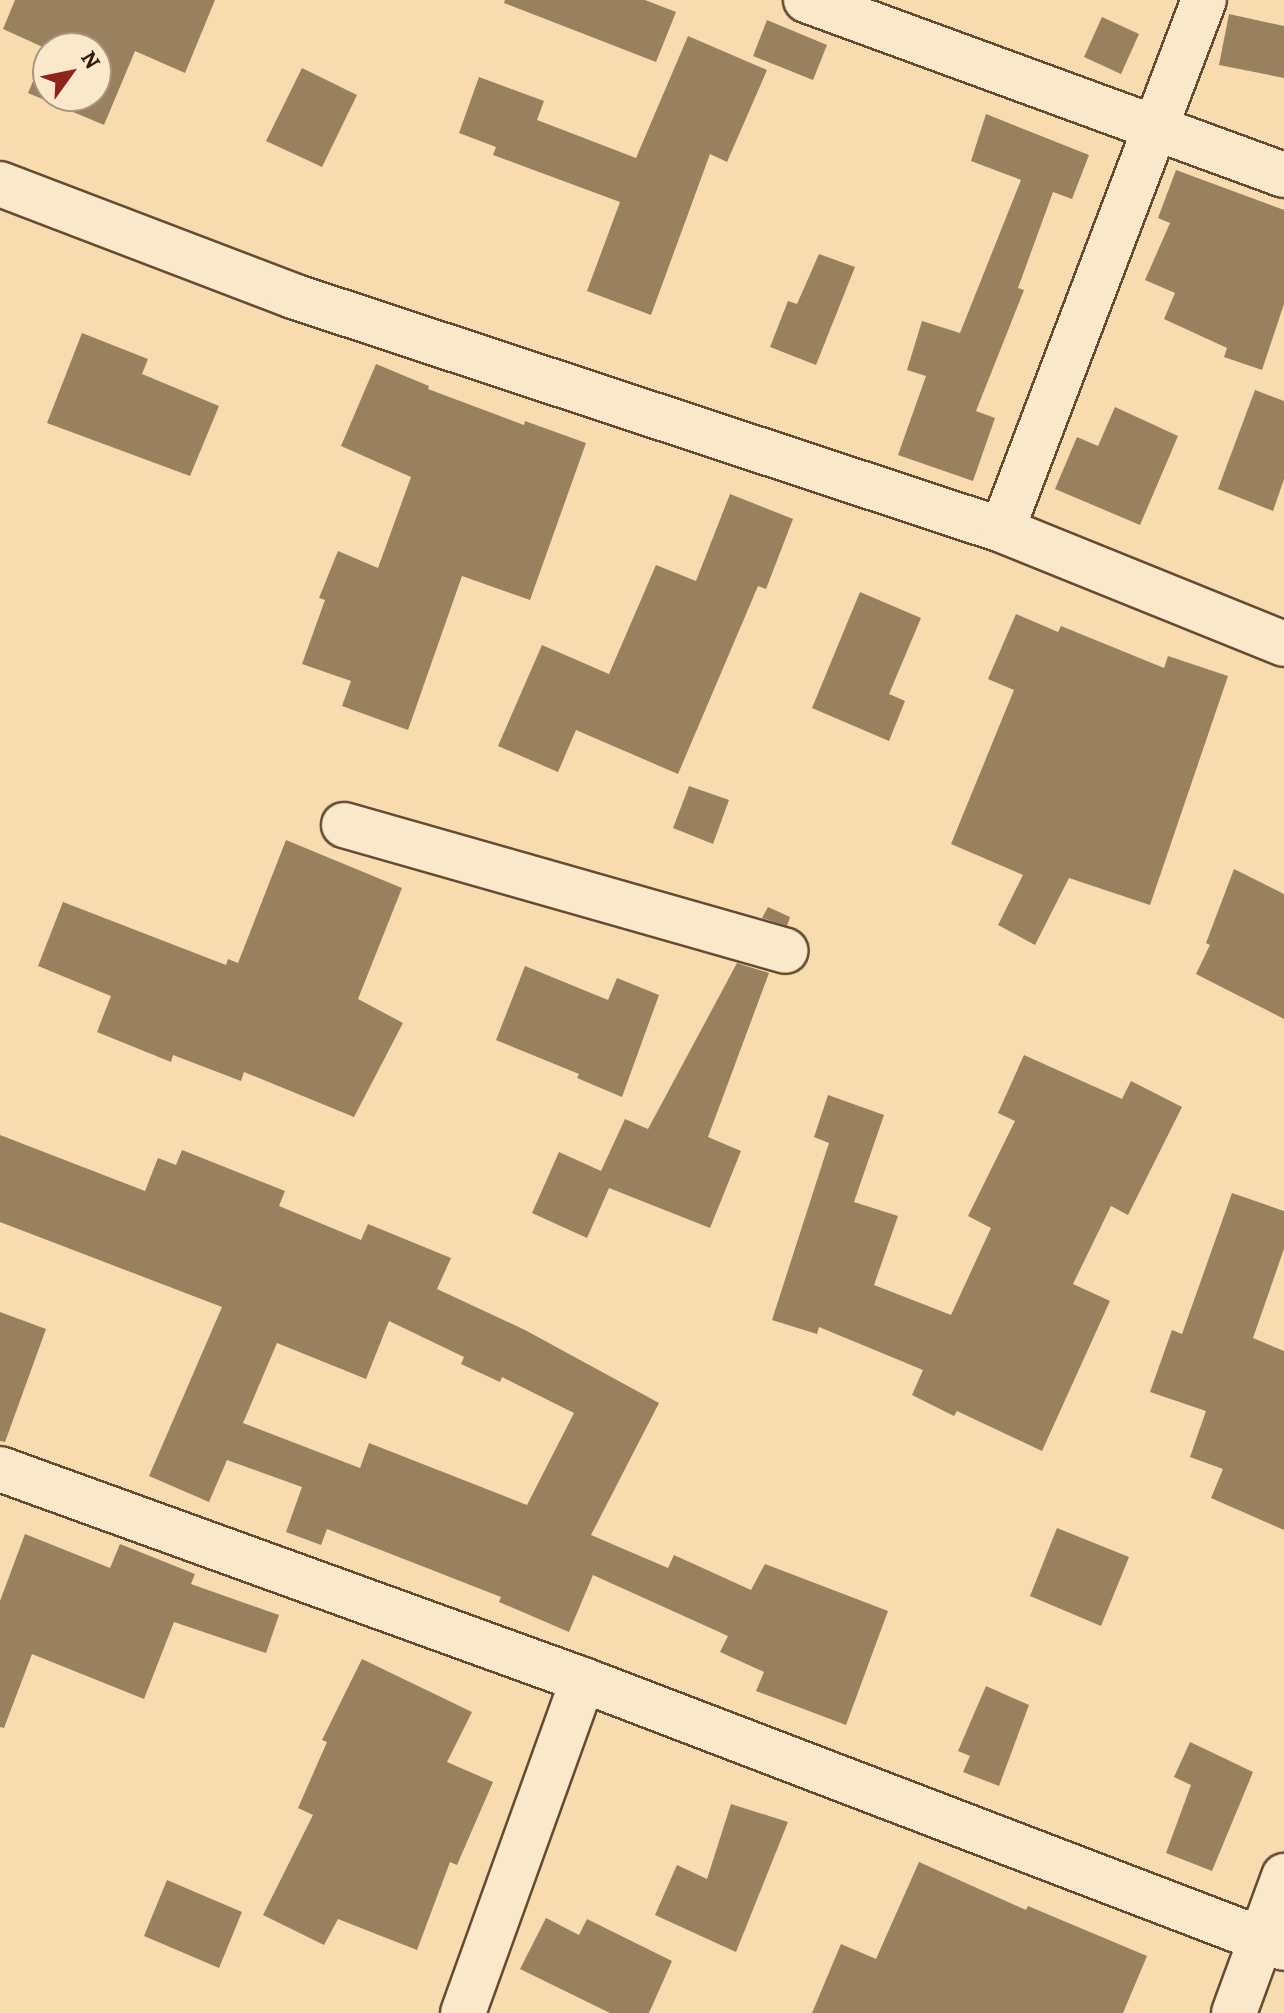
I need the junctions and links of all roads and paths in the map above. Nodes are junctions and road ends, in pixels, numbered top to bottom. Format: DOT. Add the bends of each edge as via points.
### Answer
graph roads {
  1 [pos="806,0"];
  2 [pos="1204,0"];
  3 [pos="1154,129"];
  4 [pos="1284,175"];
  5 [pos="0,184"];
  6 [pos="1002,530"];
  7 [pos="1284,644"];
  8 [pos="344,825"];
  9 [pos="785,951"];
  10 [pos="0,1469"];
  11 [pos="583,1680"];
  12 [pos="1284,1876"];
  13 [pos="1273,1944"];
  14 [pos="463,2013"];
  15 [pos="1234,2013"];
  1 -- 3 [label="street"];
  2 -- 3 [label="street"];
  3 -- 4 [label="street"];
  3 -- 6 [label="street"];
  5 -- 6 [label="street" via="293,296"];
  6 -- 7 [label="street"];
  8 -- 9 [label="street"];
  10 -- 11 [label="street"];
  11 -- 13 [label="street"];
  11 -- 14 [label="street"];
  12 -- 13 [label="street"];
  13 -- 15 [label="street"];
}
